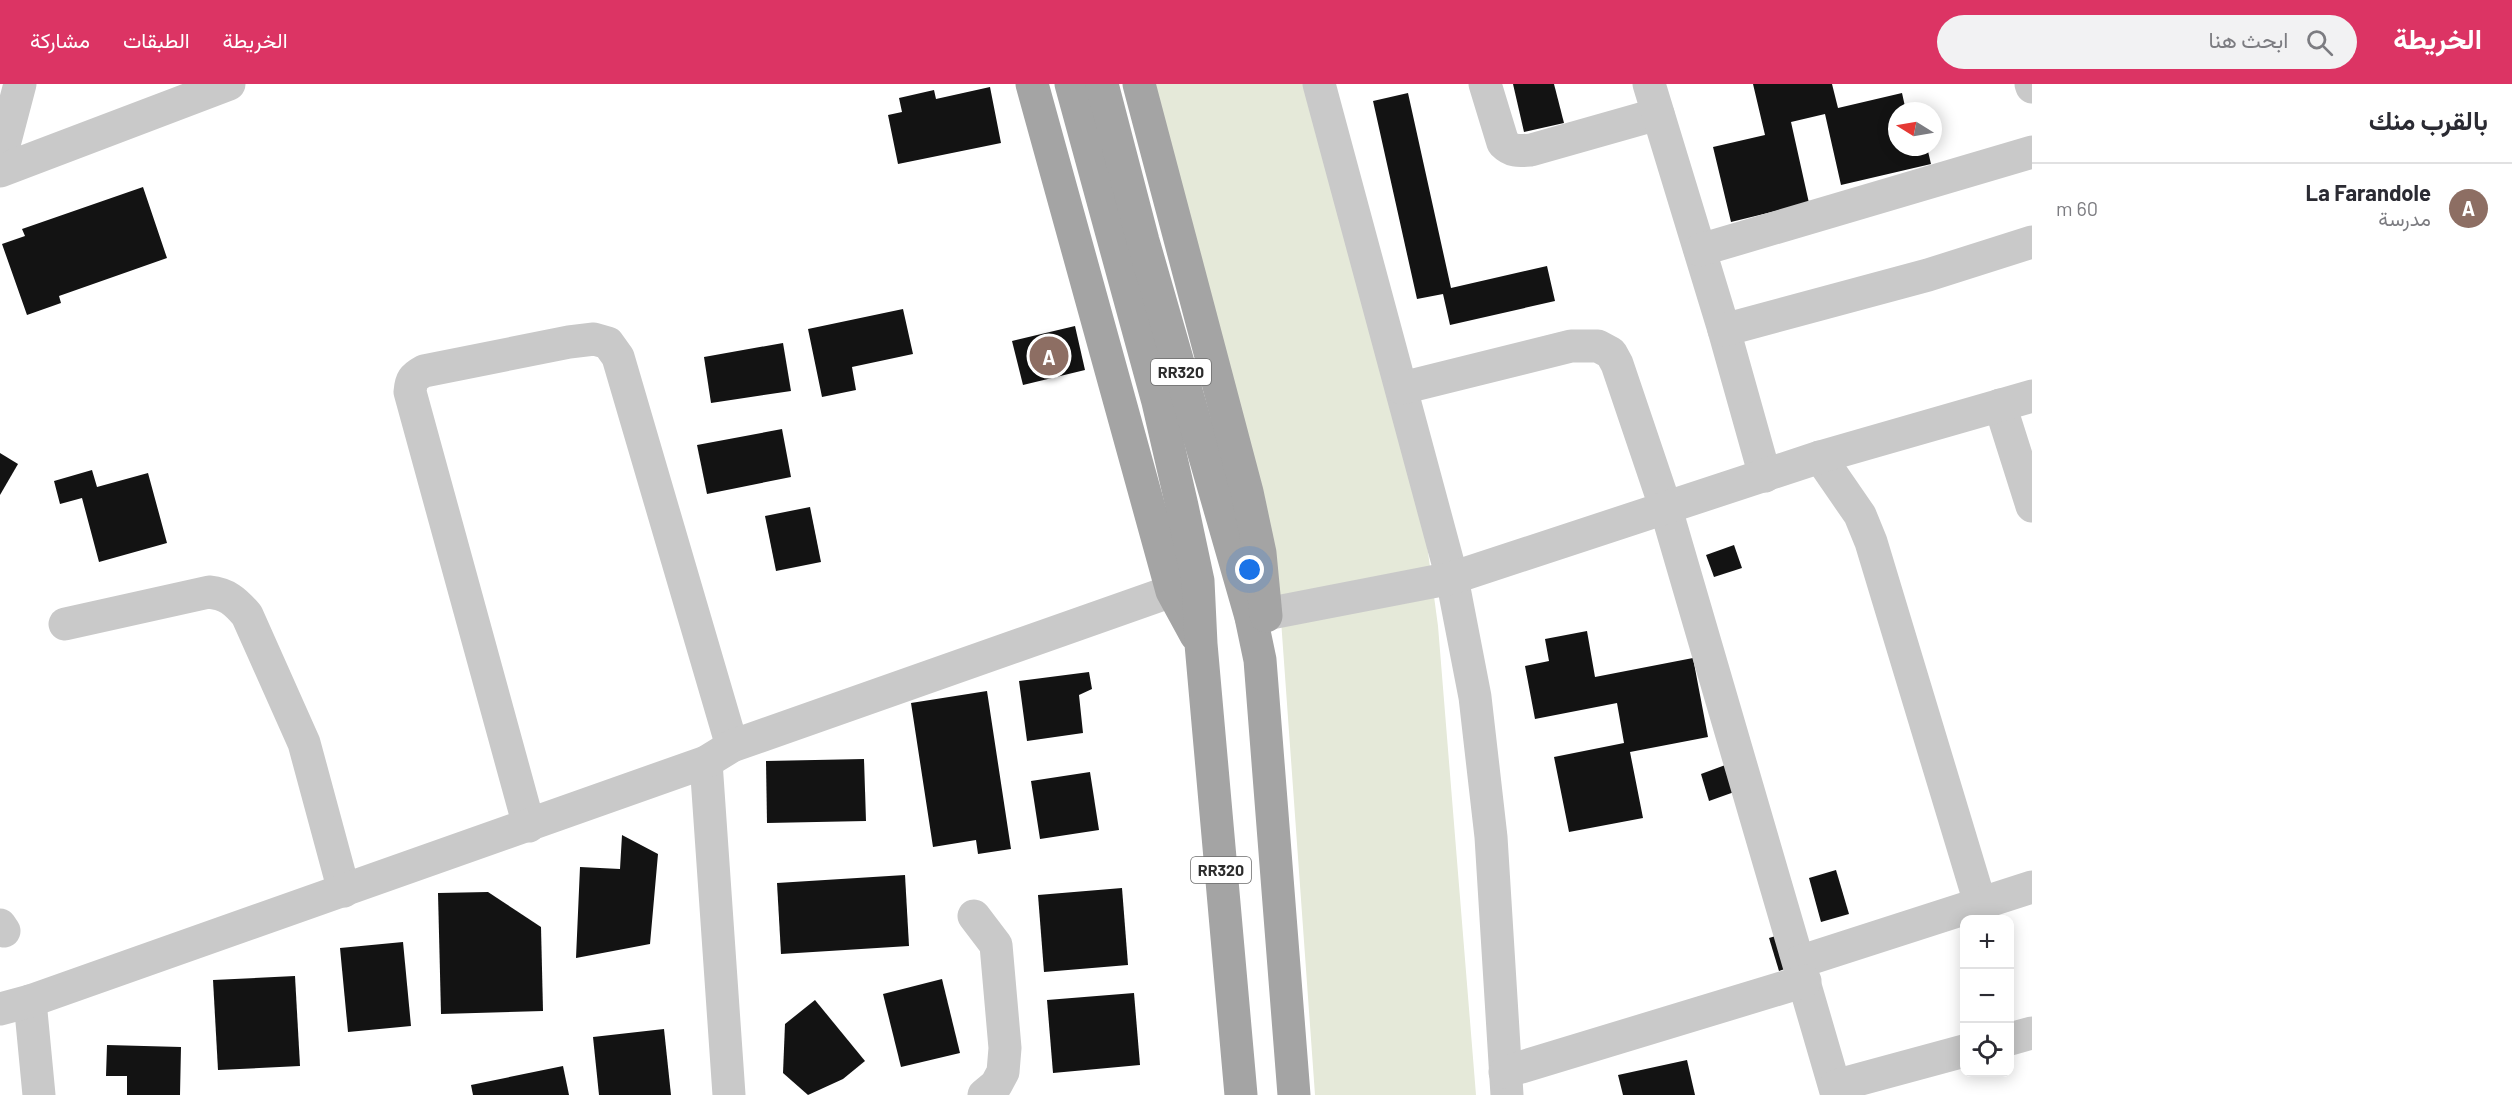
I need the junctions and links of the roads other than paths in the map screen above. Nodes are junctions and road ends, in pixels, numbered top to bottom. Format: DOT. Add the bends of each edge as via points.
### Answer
graph roads {
  1 [pos="20,84"];
  2 [pos="229,84"];
  3 [pos="1032,84"];
  4 [pos="1071,84"];
  5 [pos="1102,84"];
  6 [pos="1139,84"];
  7 [pos="1319,84"];
  8 [pos="1485,84"];
  9 [pos="1653,99"];
  10 [pos="2032,152"];
  11 [pos="0,160"];
  12 [pos="0,171"];
  13 [pos="2032,242"];
  14 [pos="1700,250"];
  15 [pos="1724,330"];
  16 [pos="1402,388"];
  17 [pos="2032,396"];
  18 [pos="2000,405"];
  19 [pos="1820,457"];
  20 [pos="1764,476"];
  21 [pos="2032,506"];
  22 [pos="1666,509"];
  23 [pos="1452,578"];
  24 [pos="1172,591"];
  25 [pos="1258,615"];
  26 [pos="64,624"];
  27 [pos="1201,644"];
  28 [pos="719,754"];
  29 [pos="529,826"];
  30 [pos="2032,887"];
  31 [pos="344,891"];
  32 [pos="1980,903"];
  33 [pos="974,916"];
  34 [pos="1802,971"];
  35 [pos="15,1005"];
  36 [pos="2032,1033"];
  37 [pos="2014,1038"];
  38 [pos="1960,1053"];
  39 [pos="1506,1084"];
  40 [pos="1836,1091"];
  41 [pos="39,1095"];
  42 [pos="729,1095"];
  43 [pos="984,1095"];
  44 [pos="1241,1095"];
  45 [pos="1294,1095"];
  1 -- 11 [label="street"];
  2 -- 12 [label="street"];
  3 -- 24 [label="main road, RR320"];
  4 -- 27 [label="main road, RR320" via="1158,402 1198,581"];
  5 -- 25 [label="main road, RR320" via="1143,241"];
  6 -- 25 [label="main road, RR320" via="1247,492 1260,553"];
  7 -- 16 [label="street"];
  8 -- 9 [label="street" via="1503,143 1516,151 1531,150"];
  9 -- 14 [label="street"];
  10 -- 14 [label="street"];
  13 -- 15 [label="street" via="1928,275"];
  14 -- 15 [label="street"];
  15 -- 20 [label="street"];
  16 -- 22 [label="street" via="1558,348 1598,346 1611,353 1617,364"];
  16 -- 23 [label="street"];
  17 -- 18 [label="street"];
  18 -- 19 [label="street"];
  18 -- 21 [label="street"];
  19 -- 20 [label="street"];
  19 -- 32 [label="street" via="1860,515 1871,542"];
  20 -- 22 [label="street"];
  22 -- 23 [label="street"];
  22 -- 34 [label="street"];
  23 -- 25 [label="street"];
  23 -- 39 [label="street" via="1475,697 1491,837"];
  24 -- 27 [label="main road, RR320"];
  24 -- 28 [label="street"];
  25 -- 45 [label="main road, RR320"];
  26 -- 31 [label="street" via="209,592 222,593 234,600 247,615 304,743"];
  27 -- 44 [label="main road, RR320"];
  28 -- 29 [label="street"];
  28 -- 29 [label="street" via="618,357 608,343 594,339 569,342 424,371 411,381 410,392"];
  28 -- 42 [label="street"];
  29 -- 31 [label="street"];
  30 -- 32 [label="street"];
  31 -- 35 [label="street"];
  32 -- 34 [label="street"];
  33 -- 43 [label="street" via="996,945 1005,1048 1002,1072 996,1085"];
  34 -- 39 [label="street"];
  34 -- 40 [label="street"];
  35 -- 41 [label="street"];
  36 -- 37 [label="street"];
  38 -- 40 [label="street"];
}
